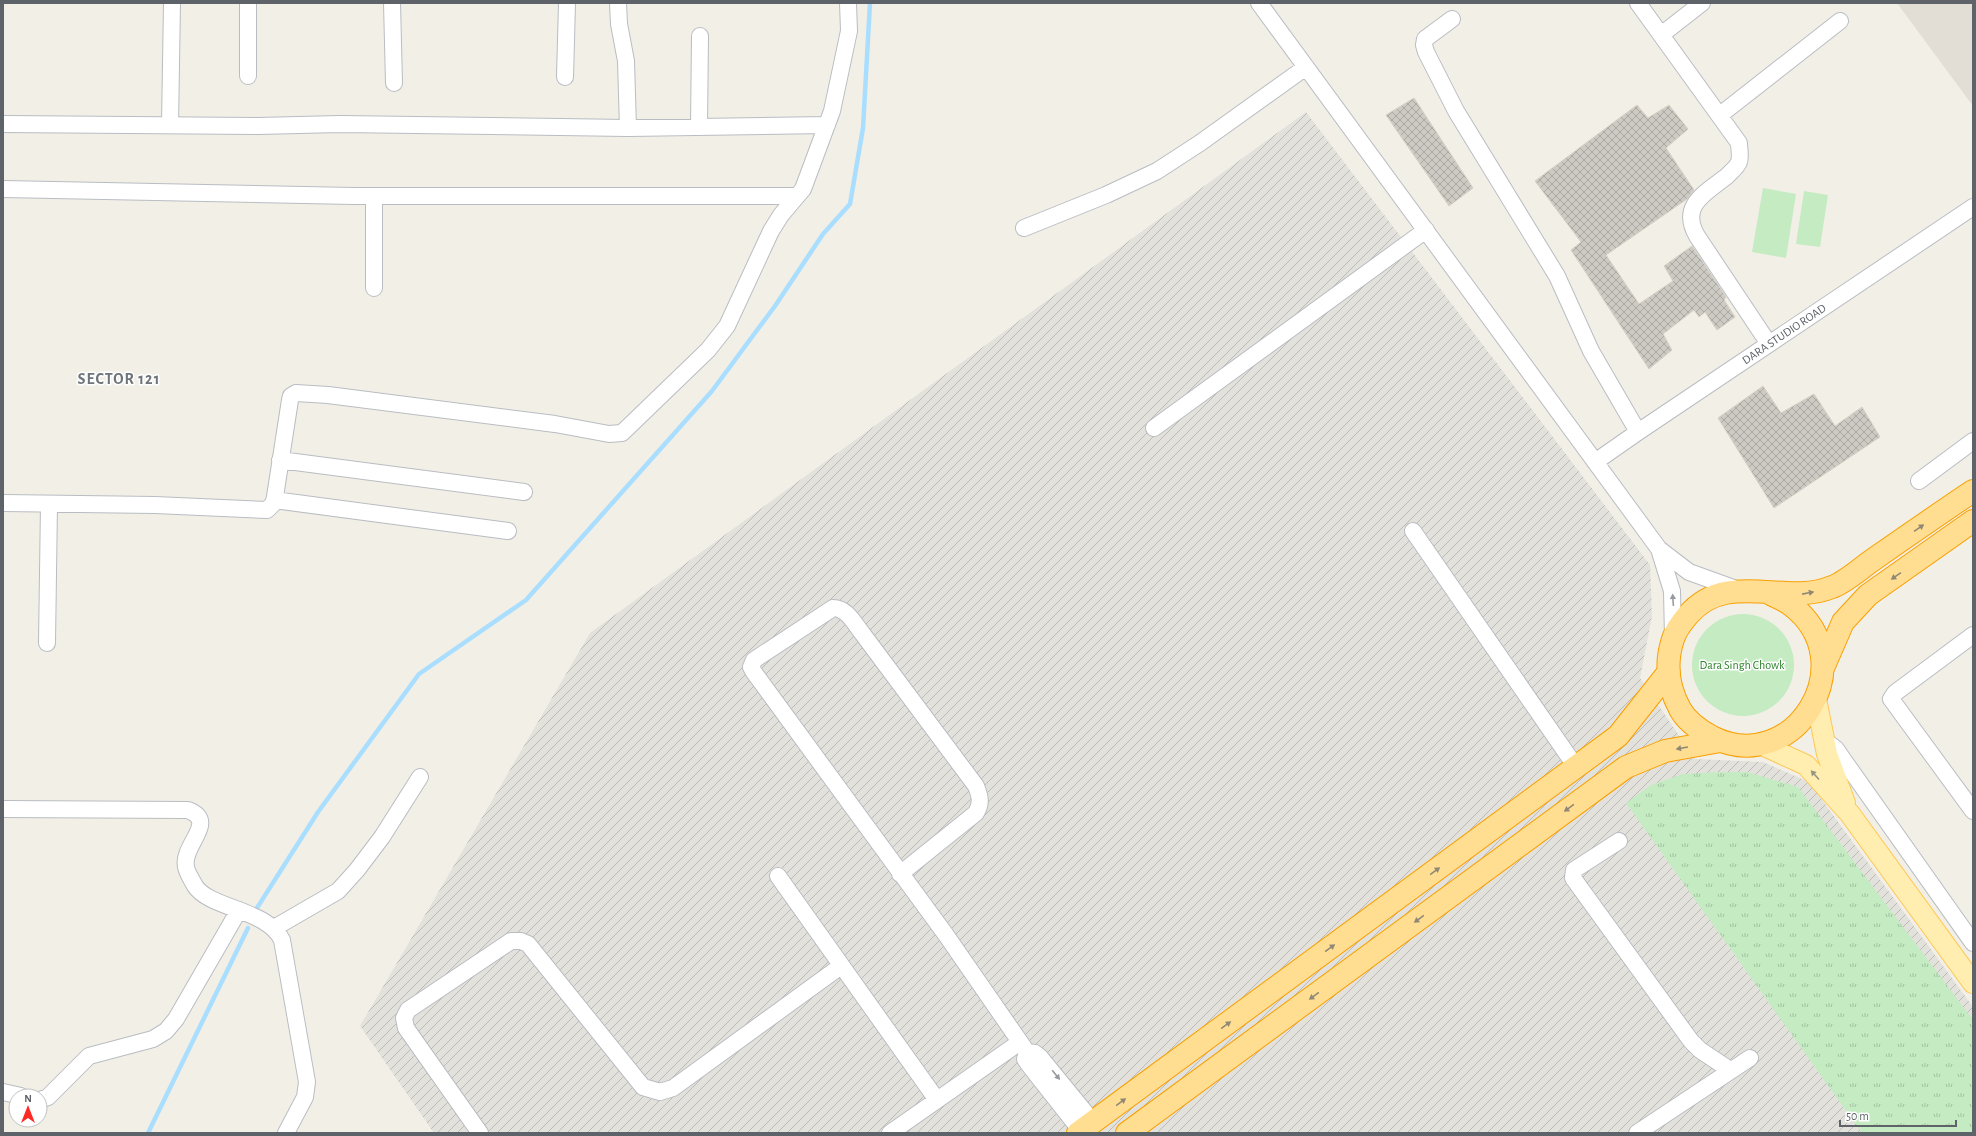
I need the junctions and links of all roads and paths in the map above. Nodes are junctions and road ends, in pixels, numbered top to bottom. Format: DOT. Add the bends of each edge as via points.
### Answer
graph roads {
  1 [pos="172,3"];
  2 [pos="248,3"];
  3 [pos="392,3"];
  4 [pos="567,3"];
  5 [pos="618,3"];
  6 [pos="848,3"];
  7 [pos="1260,3"];
  8 [pos="1638,3"];
  9 [pos="1702,3"];
  10 [pos="1452,19"];
  11 [pos="1840,21"];
  12 [pos="1661,35"];
  13 [pos="700,36"];
  14 [pos="1306,67"];
  15 [pos="248,76"];
  16 [pos="565,77"];
  17 [pos="394,83"];
  18 [pos="1720,115"];
  19 [pos="3,124"];
  20 [pos="827,125"];
  21 [pos="170,126"];
  22 [pos="699,127"];
  23 [pos="628,128"];
  24 [pos="3,189"];
  25 [pos="374,196"];
  26 [pos="796,196"];
  27 [pos="1973,207"];
  28 [pos="1024,228"];
  29 [pos="1426,230"];
  30 [pos="374,288"];
  31 [pos="1769,344"];
  32 [pos="1154,428"];
  33 [pos="1638,432"];
  34 [pos="1973,441"];
  35 [pos="280,460"];
  36 [pos="1595,462"];
  37 [pos="1919,481"];
  38 [pos="1973,491"];
  39 [pos="524,492"];
  40 [pos="274,500"];
  41 [pos="3,503"];
  42 [pos="49,504"];
  43 [pos="1973,521"];
  44 [pos="508,531"];
  45 [pos="1413,531"];
  46 [pos="1659,549"];
  47 [pos="1739,590"];
  48 [pos="1769,594"];
  49 [pos="1973,635"];
  50 [pos="1673,639"];
  51 [pos="47,643"];
  52 [pos="1823,668"];
  53 [pos="1668,674"];
  54 [pos="1816,699"];
  55 [pos="1824,740"];
  56 [pos="1720,741"];
  57 [pos="1760,744"];
  58 [pos="1576,767"];
  59 [pos="420,777"];
  60 [pos="1967,791"];
  61 [pos="3,809"];
  62 [pos="1973,811"];
  63 [pos="1850,814"];
  64 [pos="1619,841"];
  65 [pos="900,874"];
  66 [pos="778,876"];
  67 [pos="239,910"];
  68 [pos="274,928"];
  69 [pos="1973,943"];
  70 [pos="841,966"];
  71 [pos="1973,984"];
  72 [pos="1023,1047"];
  73 [pos="1750,1058"];
  74 [pos="1730,1070"];
  75 [pos="48,1097"];
  76 [pos="937,1100"];
  77 [pos="1084,1129"];
  78 [pos="286,1133"];
  79 [pos="480,1133"];
  80 [pos="890,1133"];
  81 [pos="1127,1133"];
  82 [pos="1637,1133"];
  1 -- 21 [label="street"];
  2 -- 15 [label="street"];
  3 -- 17 [label="street"];
  4 -- 16 [label="street"];
  5 -- 23 [label="street" via="626,61"];
  6 -- 20 [label="street" via="849,31"];
  7 -- 14 [label="street"];
  8 -- 12 [label="street"];
  9 -- 12 [label="street"];
  10 -- 33 [label="street" via="1425,39 1426,52 1456,111 1557,276 1591,351"];
  11 -- 18 [label="street"];
  12 -- 18 [label="street"];
  13 -- 22 [label="street"];
  14 -- 28 [label="street" via="1200,143 1156,171 1106,195"];
  14 -- 29 [label="street"];
  18 -- 31 [label="street" via="1738,143 1739,163 1692,207 1692,228"];
  19 -- 21 [label="street"];
  20 -- 22 [label="street"];
  20 -- 26 [label="street" via="803,189"];
  21 -- 23 [label="street" via="340,124"];
  22 -- 23 [label="street"];
  24 -- 25 [label="street"];
  25 -- 26 [label="street"];
  25 -- 30 [label="street"];
  26 -- 35 [label="street" via="771,232 727,326 708,350 622,433 610,434 555,424 296,393 290,400"];
  27 -- 31 [label="street, DARA STUDIO ROAD"];
  29 -- 32 [label="street"];
  29 -- 36 [label="street"];
  31 -- 33 [label="street, DARA STUDIO ROAD"];
  33 -- 36 [label="street, DARA STUDIO ROAD"];
  34 -- 37 [label="street"];
  35 -- 39 [label="street"];
  35 -- 40 [label="street"];
  36 -- 46 [label="street"];
  48 -- 38 [label="highway, one-way" via="1803,594 1833,587"];
  40 -- 42 [label="street" via="271,507 262,510"];
  40 -- 44 [label="street"];
  41 -- 42 [label="street"];
  42 -- 51 [label="street"];
  43 -- 52 [label="highway, one-way" via="1868,595 1843,622"];
  45 -- 58 [label="street"];
  46 -- 47 [label="street" via="1689,572"];
  50 -- 46 [label="street, one-way" via="1672,591"];
  47 -- 48 [label="highway"];
  47 -- 50 [label="highway" via="1722,593 1692,610"];
  48 -- 52 [label="highway" via="1791,605 1808,622 1819,644"];
  49 -- 60 [label="street" via="1895,693 1891,699"];
  50 -- 53 [label="highway"];
  52 -- 54 [label="highway"];
  53 -- 56 [label="highway" via="1673,696 1684,715 1700,731"];
  53 -- 58 [label="highway" via="1618,736"];
  54 -- 55 [label="main road"];
  54 -- 57 [label="highway" via="1803,720 1783,735"];
  55 -- 63 [label="main road"];
  55 -- 69 [label="street" via="1836,749"];
  56 -- 57 [label="highway" via="1746,745"];
  56 -- 81 [label="highway, one-way" via="1665,750 1626,766"];
  63 -- 57 [label="main road, one-way" via="1806,765"];
  77 -- 58 [label="highway, one-way"];
  59 -- 68 [label="street" via="382,837 338,891"];
  60 -- 62 [label="street"];
  61 -- 67 [label="street" via="188,810 197,813 201,820 200,828 187,851 185,866 190,878 197,890"];
  63 -- 71 [label="main road"];
  64 -- 74 [label="street" via="1574,870 1573,878 1691,1041"];
  65 -- 65 [label="street" via="751,667 754,660 833,608 845,611 976,786 980,796 980,805 976,813"];
  65 -- 72 [label="street" via="946,935"];
  66 -- 70 [label="street"];
  67 -- 68 [label="street"];
  67 -- 75 [label="street" via="176,1019 166,1031 153,1039 88,1056"];
  68 -- 78 [label="street" via="282,940 308,1082 305,1097"];
  70 -- 76 [label="street"];
  70 -- 79 [label="street" via="672,1088 660,1092 643,1087 528,944 511,941 408,1010 404,1018 406,1028"];
  72 -- 76 [label="street"];
  72 -- 77 [label="street" via="1029,1065"];
  73 -- 74 [label="street"];
  74 -- 82 [label="street"];
  76 -- 80 [label="street"];
}
